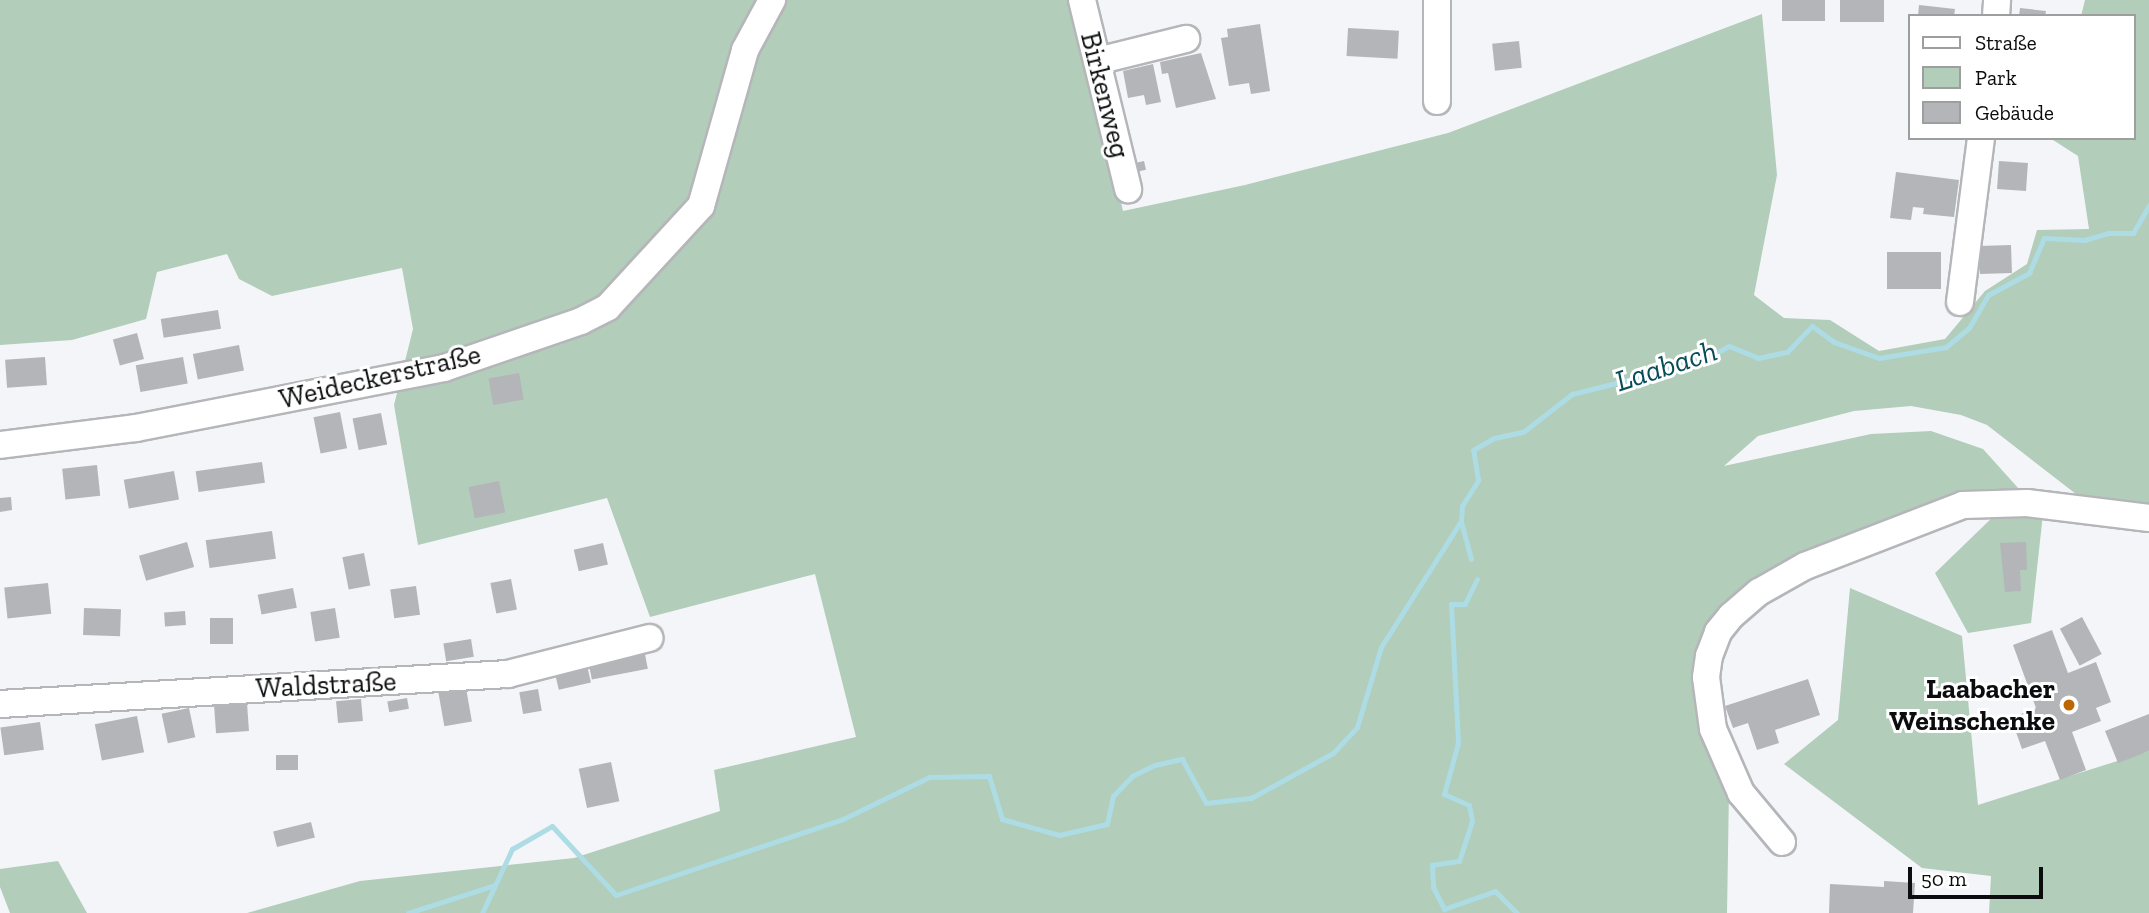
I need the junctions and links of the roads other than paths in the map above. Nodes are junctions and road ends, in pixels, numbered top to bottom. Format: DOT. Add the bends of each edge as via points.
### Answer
graph roads {
  1 [pos="772,0"];
  2 [pos="1082,0"];
  3 [pos="1437,0"];
  4 [pos="1186,39"];
  5 [pos="1097,61"];
  6 [pos="1437,101"];
  7 [pos="1980,140"];
  8 [pos="1128,189"];
  9 [pos="1960,302"];
  10 [pos="0,445"];
  11 [pos="2149,518"];
  12 [pos="649,638"];
  13 [pos="0,704"];
  14 [pos="1782,842"];
  1 -- 10 [label="street, Weideckerstraße" via="746,50 701,206 608,307 581,321 444,368 136,428"];
  2 -- 5 [label="street, Birkenweg"];
  3 -- 6 [label="street"];
  4 -- 5 [label="street"];
  5 -- 8 [label="street, Birkenweg"];
  7 -- 9 [label="street"];
  11 -- 14 [label="street" via="2027,503 1964,505 1805,566 1759,592 1731,616 1718,632 1709,656 1706,677 1713,729 1741,793"];
  12 -- 13 [label="street, Waldstraße" via="508,674"];
}
